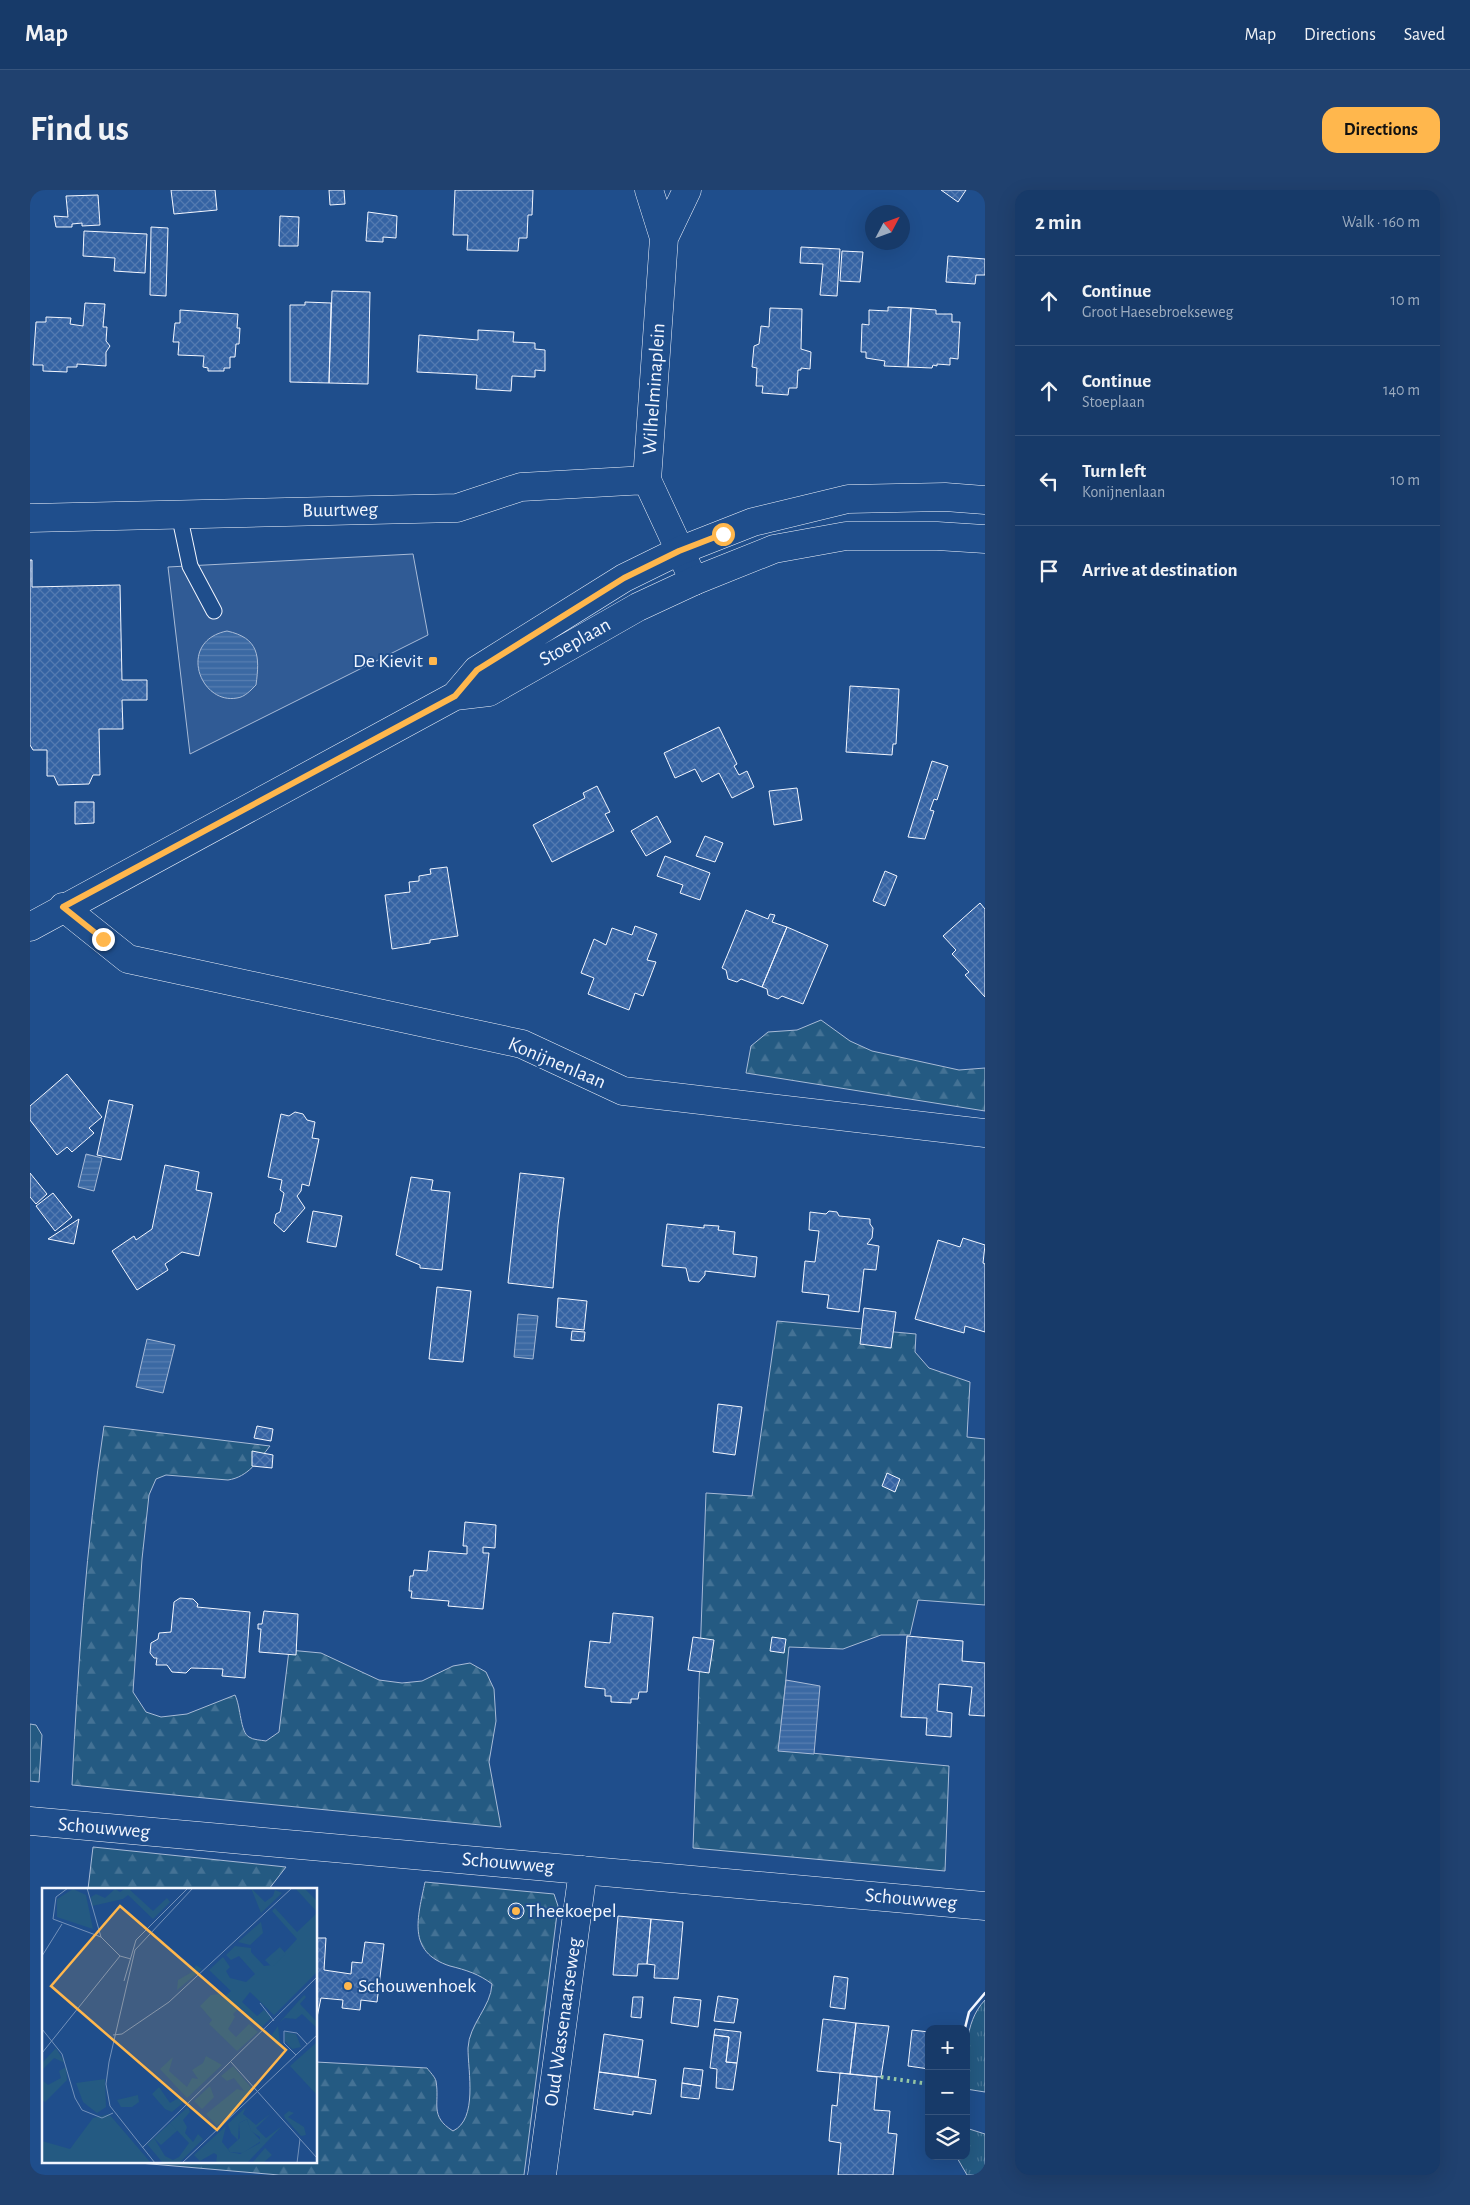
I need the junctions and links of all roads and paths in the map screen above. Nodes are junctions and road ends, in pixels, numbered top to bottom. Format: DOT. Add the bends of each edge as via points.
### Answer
graph roads {
  1 [pos="649,190"];
  2 [pos="687,190"];
  3 [pos="664,238"];
  4 [pos="647,480"];
  5 [pos="985,500"];
  6 [pos="179,514"];
  7 [pos="30,518"];
  8 [pos="985,539"];
  9 [pos="679,551"];
  10 [pos="694,581"];
  11 [pos="214,611"];
  12 [pos="455,696"];
  13 [pos="63,907"];
  14 [pos="30,927"];
  15 [pos="985,1133"];
  16 [pos="30,1821"];
  17 [pos="583,1870"];
  18 [pos="985,1906"];
  19 [pos="542,2175"];
  1 -- 3 [label="street, Wilhelminaplein"];
  2 -- 3 [label="street"];
  3 -- 4 [label="street, Wilhelminaplein"];
  4 -- 6 [label="street, Buurtweg" via="521,487 457,508"];
  4 -- 9 [label="street, Wilhelminaplein"];
  5 -- 9 [label="street, Stoeplaan" via="848,499 753,522"];
  6 -- 7 [label="street, Buurtweg"];
  6 -- 11 [label="lane" via="190,566"];
  8 -- 10 [label="street, Stoeplaan" via="846,536 774,549"];
  9 -- 10 [label="street, Wilhelminaplein"];
  9 -- 12 [label="street, Stoeplaan" via="624,578 477,670"];
  10 -- 12 [label="street, Stoeplaan" via="638,608 488,692"];
  12 -- 13 [label="street, Stoeplaan"];
  13 -- 14 [label="street, Stoeplaan"];
  13 -- 15 [label="street, Konijnenlaan" via="128,959 522,1044 623,1091"];
  16 -- 17 [label="street, Schouwweg"];
  17 -- 18 [label="street, Schouwweg"];
  17 -- 19 [label="street, Oud Wassenaarseweg"];
}
